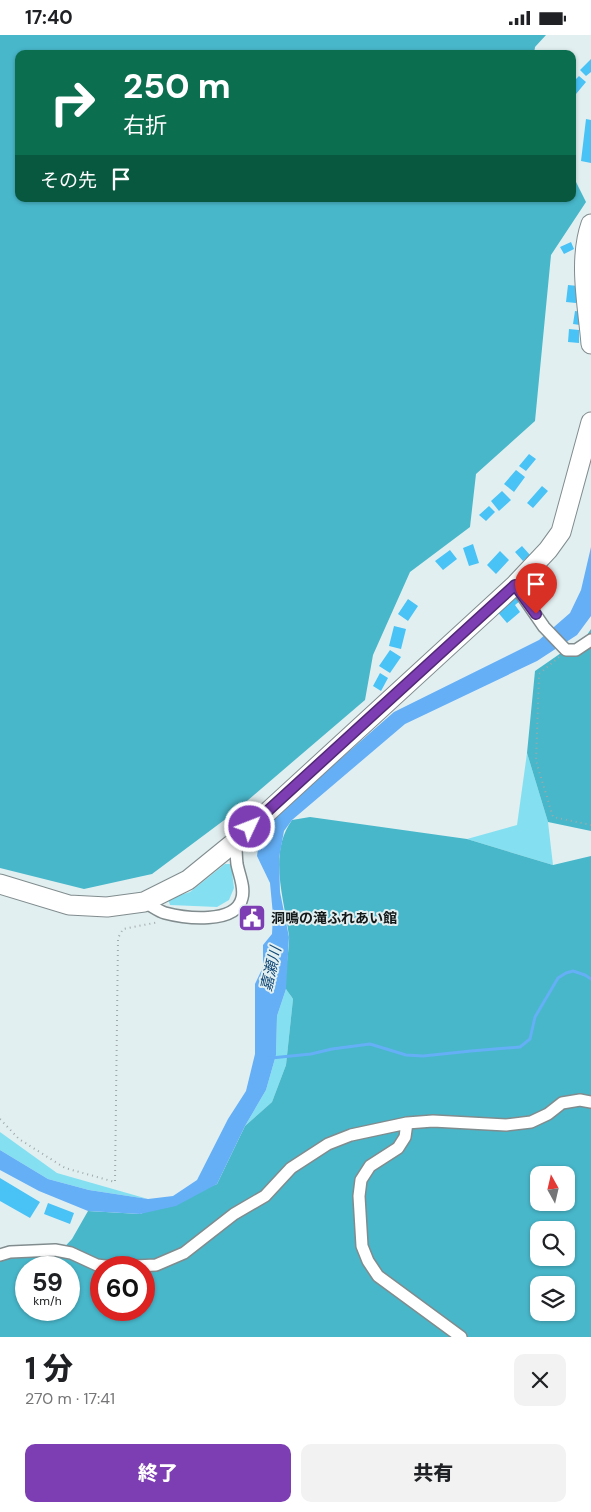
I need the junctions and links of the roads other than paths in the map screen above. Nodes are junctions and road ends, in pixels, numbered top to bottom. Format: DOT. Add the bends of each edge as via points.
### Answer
graph roads {
  1 [pos="591,224"];
  2 [pos="591,344"];
  3 [pos="591,422"];
  4 [pos="515,585"];
  5 [pos="591,639"];
  6 [pos="236,841"];
  7 [pos="0,884"];
  8 [pos="144,902"];
  9 [pos="591,1102"];
  10 [pos="407,1123"];
  11 [pos="0,1255"];
  12 [pos="461,1337"];
  1 -- 2 [label="main road" via="584,258"];
  3 -- 4 [label="main road" via="561,532"];
  4 -- 5 [label="street" via="544,627 566,650 576,649"];
  4 -- 6 [label="main road"];
  6 -- 8 [label="main road" via="188,880"];
  6 -- 8 [label="street" via="243,887 242,900 233,911 217,918 201,918 164,913"];
  7 -- 8 [label="main road" via="69,905 107,907"];
  9 -- 10 [label="street" via="562,1103 531,1122 506,1125 433,1121"];
  10 -- 11 [label="street" via="351,1135 328,1144 291,1168 265,1196 234,1214 184,1253 156,1265 97,1265 71,1253 55,1250"];
  10 -- 12 [label="street" via="405,1137 398,1148 370,1166 361,1179 362,1247 378,1277"];
}
